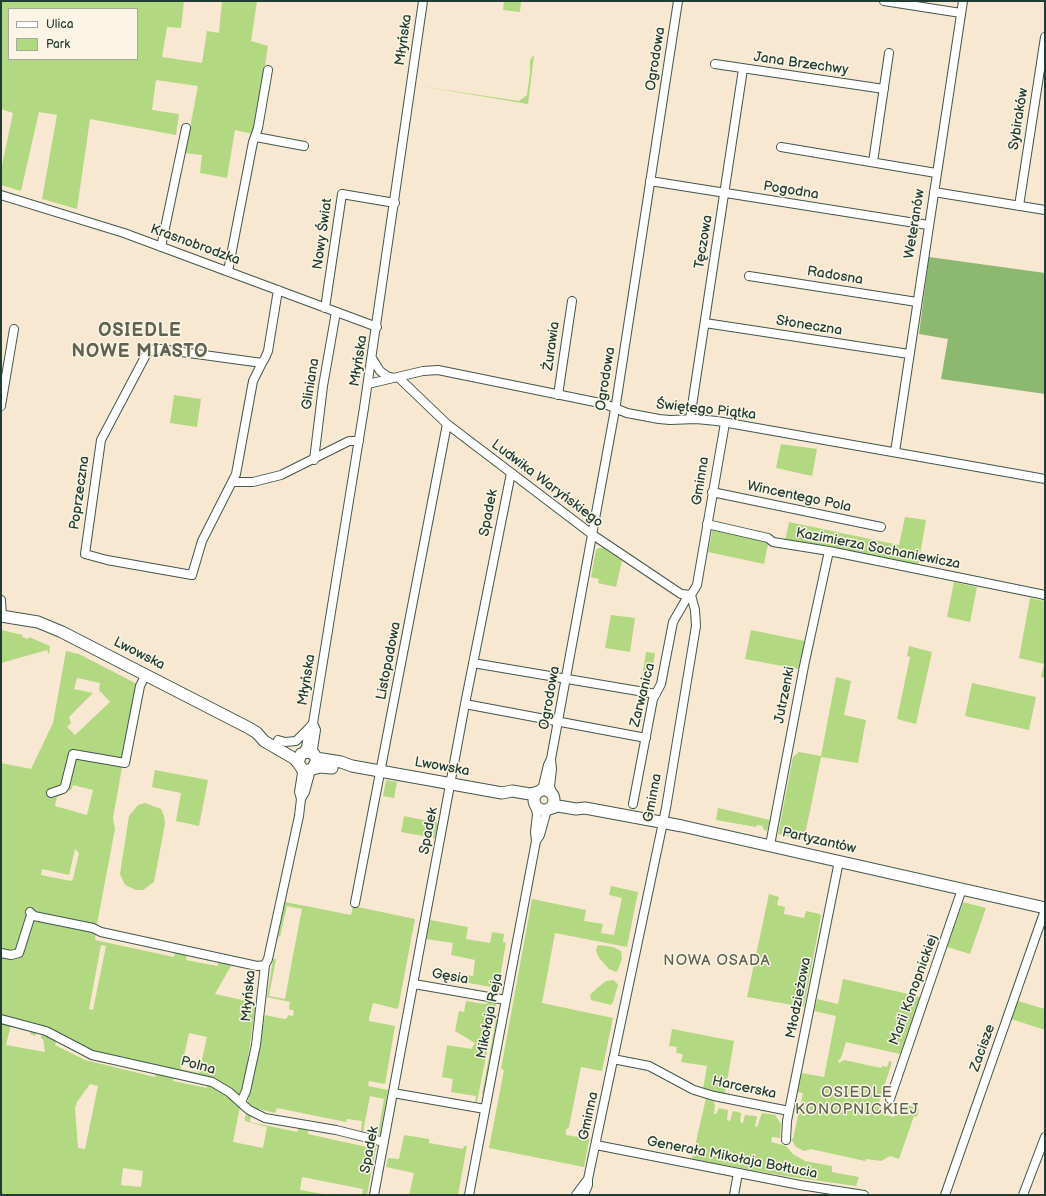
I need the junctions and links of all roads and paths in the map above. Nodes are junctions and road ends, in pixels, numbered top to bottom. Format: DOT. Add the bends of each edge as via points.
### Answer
graph roads {
  1 [pos="423,1"];
  2 [pos="678,1"];
  3 [pos="884,1"];
  4 [pos="963,1"];
  5 [pos="961,13"];
  6 [pos="1045,37"];
  7 [pos="889,52"];
  8 [pos="715,64"];
  9 [pos="743,68"];
  10 [pos="268,70"];
  11 [pos="884,89"];
  12 [pos="186,128"];
  13 [pos="256,137"];
  14 [pos="304,146"];
  15 [pos="780,147"];
  16 [pos="873,162"];
  17 [pos="936,173"];
  18 [pos="650,181"];
  19 [pos="934,192"];
  20 [pos="725,193"];
  21 [pos="1,195"];
  22 [pos="395,203"];
  23 [pos="1019,206"];
  24 [pos="1045,210"];
  25 [pos="928,226"];
  26 [pos="161,247"];
  27 [pos="228,271"];
  28 [pos="749,276"];
  29 [pos="278,290"];
  30 [pos="572,301"];
  31 [pos="917,302"];
  32 [pos="325,308"];
  33 [pos="336,312"];
  34 [pos="705,323"];
  35 [pos="377,327"];
  36 [pos="14,329"];
  37 [pos="909,354"];
  38 [pos="372,358"];
  39 [pos="262,363"];
  40 [pos="396,377"];
  41 [pos="368,384"];
  42 [pos="558,395"];
  43 [pos="1,406"];
  44 [pos="615,408"];
  45 [pos="690,418"];
  46 [pos="725,423"];
  47 [pos="447,424"];
  48 [pos="359,441"];
  49 [pos="895,452"];
  50 [pos="314,460"];
  51 [pos="511,473"];
  52 [pos="1045,479"];
  53 [pos="233,482"];
  54 [pos="712,492"];
  55 [pos="707,524"];
  56 [pos="881,527"];
  57 [pos="593,535"];
  58 [pos="829,551"];
  59 [pos="1045,595"];
  60 [pos="689,596"];
  61 [pos="1,600"];
  62 [pos="1,616"];
  63 [pos="473,663"];
  64 [pos="146,674"];
  65 [pos="566,679"];
  66 [pos="656,694"];
  67 [pos="465,704"];
  68 [pos="558,722"];
  69 [pos="311,725"];
  70 [pos="257,733"];
  71 [pos="646,738"];
  72 [pos="278,740"];
  73 [pos="303,753"];
  74 [pos="551,759"];
  75 [pos="314,763"];
  76 [pos="299,765"];
  77 [pos="382,771"];
  78 [pos="451,784"];
  79 [pos="538,791"];
  80 [pos="51,793"];
  81 [pos="502,793"];
  82 [pos="552,795"];
  83 [pos="301,799"];
  84 [pos="633,804"];
  85 [pos="535,805"];
  86 [pos="585,808"];
  87 [pos="548,809"];
  88 [pos="662,822"];
  89 [pos="536,841"];
  90 [pos="770,845"];
  91 [pos="839,861"];
  92 [pos="962,889"];
  93 [pos="355,903"];
  94 [pos="1045,909"];
  95 [pos="1,953"];
  96 [pos="265,965"];
  97 [pos="414,984"];
  98 [pos="506,1000"];
  99 [pos="1,1019"];
  100 [pos="613,1059"];
  101 [pos="393,1093"];
  102 [pos="890,1099"];
  103 [pos="240,1102"];
  104 [pos="485,1109"];
  105 [pos="789,1111"];
  106 [pos="1045,1137"];
  107 [pos="786,1140"];
  108 [pos="384,1142"];
  109 [pos="596,1145"];
  110 [pos="738,1173"];
  111 [pos="588,1179"];
  112 [pos="374,1195"];
  113 [pos="469,1195"];
  114 [pos="576,1195"];
  115 [pos="584,1195"];
  116 [pos="734,1195"];
  117 [pos="864,1195"];
  118 [pos="945,1195"];
  119 [pos="1024,1195"];
  1 -- 22 [label="street, Młyńska"];
  2 -- 18 [label="street, Ogrodowa"];
  3 -- 5 [label="street"];
  4 -- 5 [label="street, Weteranów"];
  5 -- 17 [label="street, Weteranów"];
  6 -- 23 [label="street, Sybiraków"];
  7 -- 11 [label="street"];
  8 -- 9 [label="street, Jana Brzechwy"];
  9 -- 11 [label="street, Jana Brzechwy"];
  9 -- 20 [label="street, Tęczowa"];
  10 -- 13 [label="street"];
  11 -- 16 [label="street"];
  12 -- 26 [label="street"];
  13 -- 14 [label="street"];
  13 -- 27 [label="street"];
  15 -- 16 [label="street"];
  16 -- 17 [label="street"];
  17 -- 19 [label="street, Weteranów"];
  18 -- 20 [label="street, Pogodna"];
  18 -- 44 [label="street, Ogrodowa"];
  19 -- 23 [label="street"];
  19 -- 25 [label="street, Weteranów"];
  20 -- 25 [label="street, Pogodna"];
  20 -- 34 [label="street, Tęczowa"];
  21 -- 26 [label="street, Krasnobrodzka"];
  22 -- 32 [label="street, Nowy Świat" via="342,194"];
  22 -- 35 [label="street, Młyńska"];
  23 -- 24 [label="street"];
  25 -- 31 [label="street, Weteranów"];
  26 -- 27 [label="street, Krasnobrodzka"];
  27 -- 29 [label="street, Krasnobrodzka"];
  28 -- 31 [label="street, Radosna"];
  29 -- 32 [label="street, Krasnobrodzka"];
  29 -- 39 [label="street, Poprzeczna" via="269,347"];
  30 -- 42 [label="street, Żurawia"];
  31 -- 37 [label="street, Weteranów"];
  32 -- 33 [label="street, Krasnobrodzka"];
  33 -- 35 [label="street, Krasnobrodzka"];
  33 -- 50 [label="street, Gliniana"];
  34 -- 37 [label="street, Słoneczna"];
  34 -- 45 [label="street, Tęczowa"];
  35 -- 38 [label="street, Młyńska"];
  36 -- 43 [label="street"];
  37 -- 49 [label="street, Weteranów"];
  38 -- 40 [label="street, Ludwika Waryńskiego" via="380,371 387,376"];
  38 -- 41 [label="street, Młyńska"];
  39 -- 53 [label="street, Poprzeczna" via="254,381 238,468"];
  39 -- 53 [label="street, Poprzeczna" via="160,349 147,353 101,440 85,554 192,575 202,541"];
  40 -- 41 [label="street, Świętego Piątka"];
  40 -- 42 [label="street, Świętego Piątka" via="438,370"];
  40 -- 47 [label="street, Ludwika Waryńskiego"];
  41 -- 48 [label="street, Młyńska"];
  42 -- 44 [label="street, Świętego Piątka"];
  44 -- 45 [label="street, Świętego Piątka" via="659,419"];
  44 -- 57 [label="street, Ogrodowa"];
  45 -- 46 [label="street, Świętego Piątka"];
  46 -- 49 [label="street, Świętego Piątka"];
  46 -- 54 [label="street, Gminna"];
  47 -- 51 [label="street, Ludwika Waryńskiego"];
  47 -- 77 [label="street, Listopadowa"];
  48 -- 50 [label="street" via="349,441"];
  48 -- 69 [label="street, Młyńska"];
  49 -- 52 [label="street, Świętego Piątka"];
  50 -- 53 [label="street" via="274,477 248,483"];
  51 -- 57 [label="street, Ludwika Waryńskiego"];
  51 -- 63 [label="street, Spadek"];
  54 -- 55 [label="street, Gminna"];
  54 -- 56 [label="street, Wincentego Pola"];
  55 -- 58 [label="street, Kazimierza Sochaniewicza" via="768,538 773,542"];
  55 -- 60 [label="street, Gminna" via="697,585"];
  57 -- 60 [label="street, Ludwika Waryńskiego" via="675,591"];
  57 -- 65 [label="street, Ogrodowa"];
  58 -- 59 [label="street, Kazimierza Sochaniewicza"];
  58 -- 90 [label="street, Jutrzenki"];
  60 -- 66 [label="street, Zarwanica" via="675,616 661,684"];
  60 -- 88 [label="street, Gminna" via="695,610 696,626"];
  61 -- 62 [label="street"];
  62 -- 64 [label="main road, Lwowska" via="56,629"];
  63 -- 65 [label="street"];
  63 -- 67 [label="street, Spadek"];
  64 -- 70 [label="main road, Lwowska"];
  64 -- 80 [label="street" via="140,686 125,764 73,754 65,786"];
  65 -- 66 [label="street"];
  65 -- 68 [label="street, Ogrodowa"];
  66 -- 71 [label="street, Zarwanica"];
  67 -- 68 [label="street"];
  67 -- 78 [label="street, Spadek"];
  68 -- 71 [label="street"];
  68 -- 74 [label="street, Ogrodowa"];
  69 -- 72 [label="street" via="296,741"];
  69 -- 73 [label="street, Młyńska"];
  69 -- 75 [label="street, Młyńska" via="316,730"];
  70 -- 72 [label="main road, Lwowska" via="267,734"];
  70 -- 76 [label="main road, Lwowska"];
  71 -- 84 [label="street, Zarwanica"];
  72 -- 73 [label="main road, Lwowska"];
  73 -- 75 [label="main road" via="310,752"];
  73 -- 76 [label="main road" via="298,758"];
  74 -- 79 [label="street, Ogrodowa"];
  74 -- 82 [label="street, Ogrodowa"];
  75 -- 76 [label="main road" via="305,770"];
  75 -- 77 [label="main road, Lwowska" via="323,767 342,769 352,766"];
  75 -- 83 [label="street, Młyńska" via="306,792"];
  76 -- 83 [label="street, Młyńska" via="302,777 299,792"];
  77 -- 78 [label="main road, Lwowska"];
  77 -- 93 [label="street, Listopadowa"];
  78 -- 81 [label="main road, Lwowska"];
  78 -- 97 [label="street, Spadek"];
  79 -- 81 [label="main road, Lwowska" via="530,794"];
  79 -- 82 [label="main road" via="546,790"];
  79 -- 85 [label="main road" via="534,798"];
  81 -- 85 [label="main road, Lwowska"];
  82 -- 86 [label="main road, Partyzantów"];
  82 -- 87 [label="main road" via="553,804"];
  83 -- 96 [label="street, Młyńska" via="269,956"];
  85 -- 87 [label="main road" via="539,810"];
  85 -- 89 [label="street, Mikołaja Reja"];
  86 -- 87 [label="main road, Partyzantów" via="558,806"];
  86 -- 88 [label="main road, Partyzantów"];
  87 -- 89 [label="street, Mikołaja Reja"];
  88 -- 90 [label="main road, Partyzantów"];
  88 -- 100 [label="street, Gminna"];
  89 -- 98 [label="street, Mikołaja Reja"];
  90 -- 91 [label="main road, Partyzantów"];
  91 -- 92 [label="main road, Partyzantów"];
  91 -- 105 [label="street, Młodzieżowa"];
  92 -- 94 [label="main road, Partyzantów"];
  92 -- 102 [label="street, Marii Konopnickiej"];
  94 -- 118 [label="street, Zacisze"];
  95 -- 96 [label="street" via="19,953 31,914 101,932 257,966"];
  96 -- 103 [label="street, Młyńska" via="259,1031 246,1091"];
  97 -- 98 [label="street, Gęsia"];
  97 -- 101 [label="street, Spadek"];
  98 -- 104 [label="street, Mikołaja Reja"];
  99 -- 103 [label="street, Polna" via="46,1031 92,1055 212,1082"];
  100 -- 105 [label="street, Harcerska" via="649,1066 693,1089 714,1096"];
  100 -- 109 [label="street, Gminna"];
  101 -- 104 [label="street"];
  101 -- 108 [label="street, Spadek"];
  103 -- 108 [label="street, Polna" via="265,1118 336,1130"];
  104 -- 113 [label="street, Mikołaja Reja"];
  105 -- 107 [label="street, Młodzieżowa"];
  106 -- 119 [label="street"];
  108 -- 112 [label="street, Spadek"];
  109 -- 110 [label="street, Generała Mikołaja Bołtucia"];
  109 -- 111 [label="street, Gminna"];
  110 -- 116 [label="street"];
  110 -- 117 [label="street, Generała Mikołaja Bołtucia"];
  111 -- 114 [label="street, Gminna"];
  111 -- 115 [label="street, Gminna"];
}
